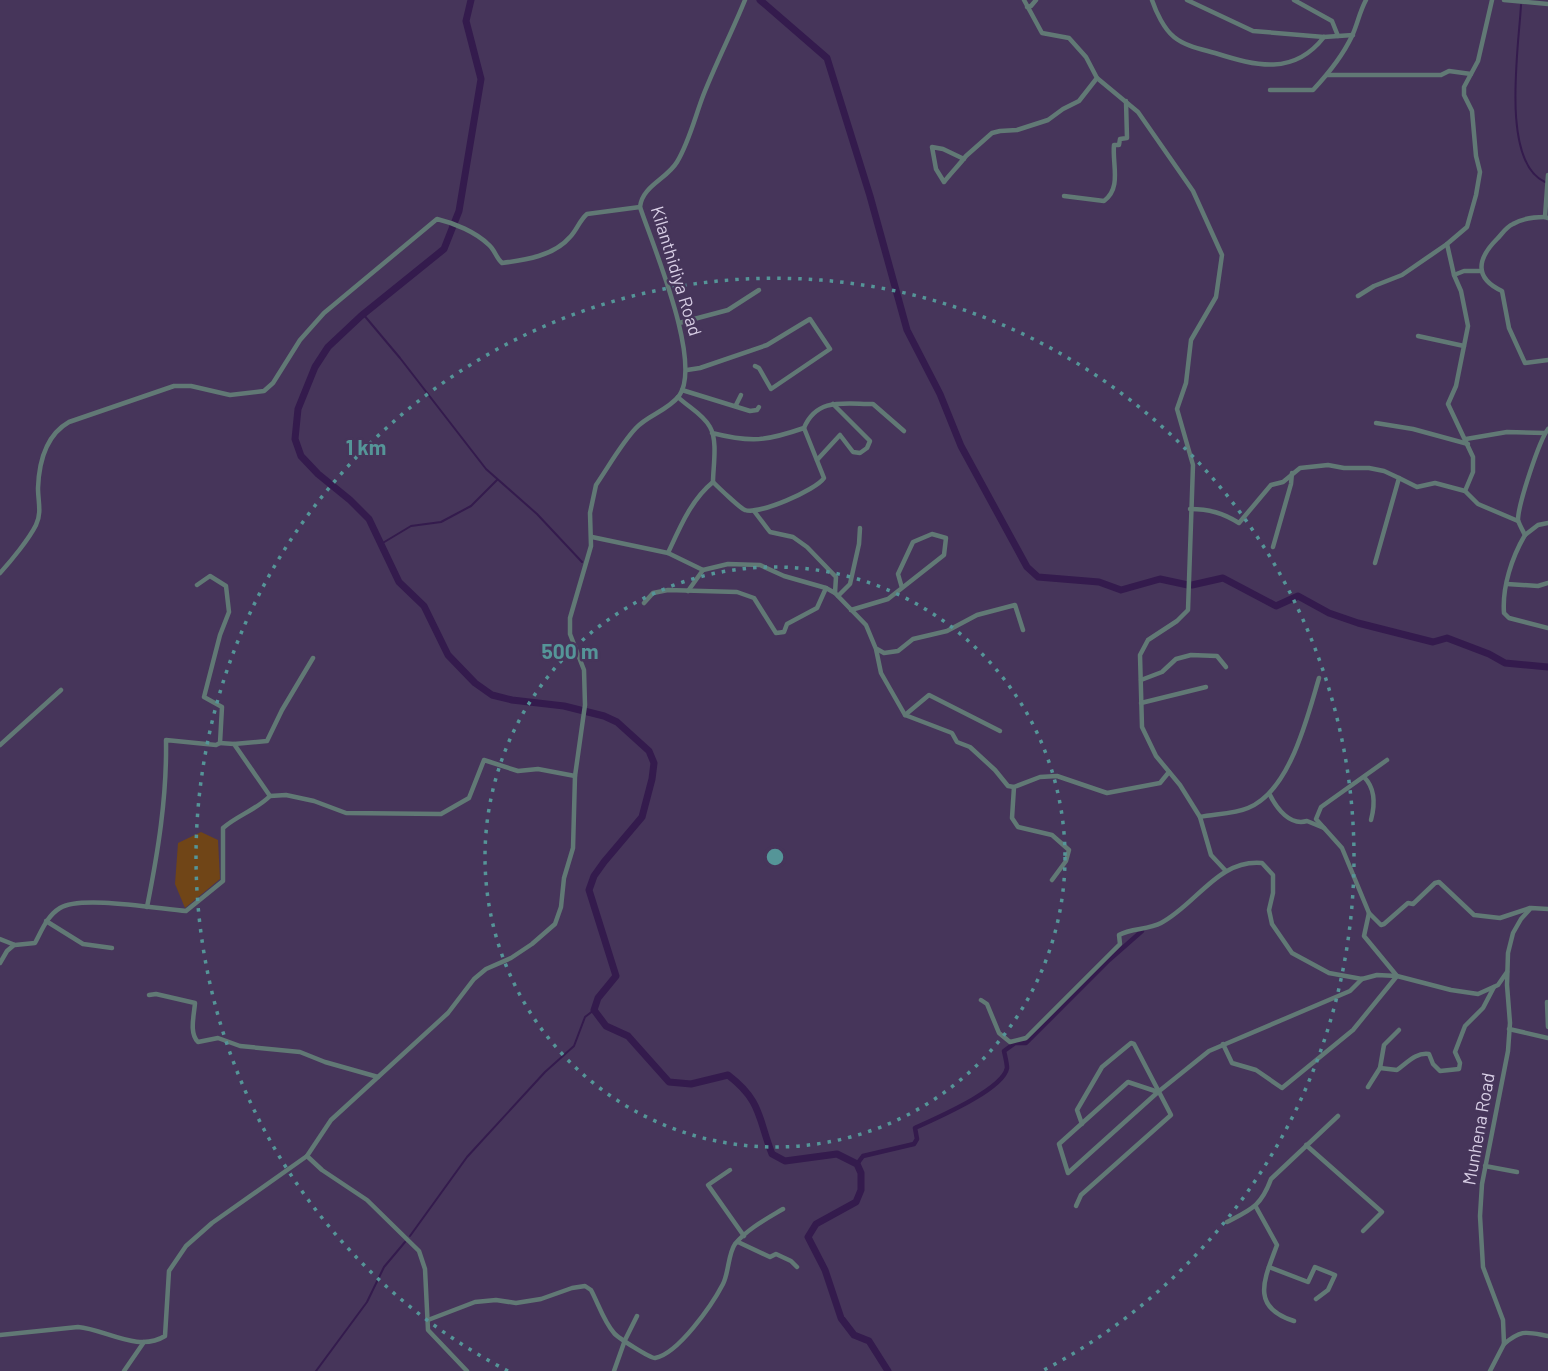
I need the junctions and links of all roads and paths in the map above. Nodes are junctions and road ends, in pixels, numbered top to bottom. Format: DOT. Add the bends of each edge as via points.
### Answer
graph roads {
  1 [pos="745,0"];
  2 [pos="1024,0"];
  3 [pos="1036,0"];
  4 [pos="1152,0"];
  5 [pos="1187,0"];
  6 [pos="1294,0"];
  7 [pos="1366,0"];
  8 [pos="1492,0"];
  9 [pos="1504,0"];
  10 [pos="1521,2"];
  11 [pos="1548,4"];
  12 [pos="1027,6"];
  13 [pos="1353,35"];
  14 [pos="1338,36"];
  15 [pos="1324,37"];
  16 [pos="1471,74"];
  17 [pos="1327,75"];
  18 [pos="1097,78"];
  19 [pos="1270,90"];
  20 [pos="1126,101"];
  21 [pos="964,159"];
  22 [pos="1548,175"];
  23 [pos="1065,196"];
  24 [pos="640,207"];
  25 [pos="1547,217"];
  26 [pos="1447,243"];
  27 [pos="1482,271"];
  28 [pos="1454,275"];
  29 [pos="759,290"];
  30 [pos="1358,296"];
  31 [pos="679,323"];
  32 [pos="1418,336"];
  33 [pos="1464,346"];
  34 [pos="1548,360"];
  35 [pos="755,366"];
  36 [pos="687,370"];
  37 [pos="682,390"];
  38 [pos="741,395"];
  39 [pos="678,397"];
  40 [pos="833,404"];
  41 [pos="736,405"];
  42 [pos="759,407"];
  43 [pos="1376,423"];
  44 [pos="804,428"];
  45 [pos="904,431"];
  46 [pos="1546,431"];
  47 [pos="712,433"];
  48 [pos="1467,442"];
  49 [pos="817,460"];
  50 [pos="1292,472"];
  51 [pos="1399,478"];
  52 [pos="713,482"];
  53 [pos="1465,491"];
  54 [pos="1190,509"];
  55 [pos="754,511"];
  56 [pos="1518,520"];
  57 [pos="1548,523"];
  58 [pos="860,528"];
  59 [pos="1525,535"];
  60 [pos="592,537"];
  61 [pos="1273,547"];
  62 [pos="668,553"];
  63 [pos="1375,563"];
  64 [pos="703,570"];
  65 [pos="0,573"];
  66 [pos="1548,583"];
  67 [pos="1507,584"];
  68 [pos="197,585"];
  69 [pos="826,588"];
  70 [pos="902,588"];
  71 [pos="688,591"];
  72 [pos="837,595"];
  73 [pos="644,603"];
  74 [pos="851,610"];
  75 [pos="1548,628"];
  76 [pos="1023,630"];
  77 [pos="876,649"];
  78 [pos="313,658"];
  79 [pos="1226,667"];
  80 [pos="1318,678"];
  81 [pos="1141,680"];
  82 [pos="1206,687"];
  83 [pos="61,690"];
  84 [pos="1141,703"];
  85 [pos="905,715"];
  86 [pos="1000,731"];
  87 [pos="220,743"];
  88 [pos="234,744"];
  89 [pos="0,745"];
  90 [pos="1387,760"];
  91 [pos="1169,772"];
  92 [pos="575,776"];
  93 [pos="1364,777"];
  94 [pos="1014,787"];
  95 [pos="1270,795"];
  96 [pos="270,796"];
  97 [pos="1200,817"];
  98 [pos="1371,820"];
  99 [pos="1327,829"];
  100 [pos="1225,870"];
  101 [pos="1052,880"];
  102 [pos="147,907"];
  103 [pos="1531,908"];
  104 [pos="1548,909"];
  105 [pos="1369,913"];
  106 [pos="46,921"];
  107 [pos="0,939"];
  108 [pos="15,945"];
  109 [pos="113,948"];
  110 [pos="0,963"];
  111 [pos="1507,972"];
  112 [pos="1397,976"];
  113 [pos="1362,979"];
  114 [pos="1494,987"];
  115 [pos="149,995"];
  116 [pos="981,1000"];
  117 [pos="1547,1002"];
  118 [pos="1548,1027"];
  119 [pos="1509,1029"];
  120 [pos="1399,1030"];
  121 [pos="1548,1038"];
  122 [pos="1223,1044"];
  123 [pos="1380,1068"];
  124 [pos="379,1077"];
  125 [pos="1367,1087"];
  126 [pos="1158,1092"];
  127 [pos="1338,1116"];
  128 [pos="1082,1124"];
  129 [pos="1306,1145"];
  130 [pos="307,1156"];
  131 [pos="1485,1166"];
  132 [pos="730,1170"];
  133 [pos="1517,1172"];
  134 [pos="1076,1206"];
  135 [pos="1256,1207"];
  136 [pos="783,1209"];
  137 [pos="1227,1222"];
  138 [pos="1363,1230"];
  139 [pos="744,1236"];
  140 [pos="738,1242"];
  141 [pos="797,1267"];
  142 [pos="1269,1267"];
  143 [pos="1316,1299"];
  144 [pos="637,1316"];
  145 [pos="428,1320"];
  146 [pos="1294,1321"];
  147 [pos="0,1335"];
  148 [pos="1548,1336"];
  149 [pos="625,1340"];
  150 [pos="145,1342"];
  151 [pos="1504,1345"];
  152 [pos="124,1371"];
  153 [pos="467,1371"];
  154 [pos="614,1371"];
  155 [pos="1490,1371"];
  1 -- 24 [label="street, Kilanthidiya Road" via="681,155 670,172 643,194"];
  2 -- 12 [label="street"];
  3 -- 12 [label="street"];
  4 -- 15 [label="street" via="1160,19 1184,43 1260,65 1282,64 1308,55"];
  5 -- 15 [label="street" via="1253,31"];
  6 -- 14 [label="street" via="1332,21"];
  7 -- 13 [label="street"];
  8 -- 16 [label="street"];
  9 -- 10 [label="street"];
  10 -- 11 [label="street"];
  12 -- 18 [label="street" via="1042,33 1069,38"];
  13 -- 14 [label="street"];
  13 -- 17 [label="street"];
  14 -- 15 [label="street"];
  16 -- 17 [label="street"];
  16 -- 26 [label="street" via="1464,95 1472,111 1480,172 1471,221"];
  17 -- 19 [label="street" via="1313,90"];
  18 -- 20 [label="street"];
  18 -- 21 [label="street" via="1074,105 1048,121 992,133"];
  20 -- 23 [label="street" via="1127,138 1114,145 1114,190 1104,201"];
  20 -- 54 [label="street" via="1193,191 1222,255 1216,296 1191,340 1186,383 1177,410 1193,465"];
  21 -- 21 [label="street" via="943,149 932,146 944,182"];
  22 -- 25 [label="street"];
  24 -- 31 [label="street, Kilanthidiya Road"];
  24 -- 65 [label="street" via="587,214 569,238 550,252 502,263 488,243 437,219 324,313 264,391 230,395 174,386 58,428 48,441 40,471 36,525"];
  25 -- 27 [label="street" via="1509,225 1484,255"];
  26 -- 28 [label="street"];
  26 -- 30 [label="street" via="1402,275"];
  27 -- 28 [label="street"];
  27 -- 34 [label="street" via="1486,282 1502,291 1509,328 1525,363"];
  28 -- 33 [label="street" via="1468,326"];
  29 -- 31 [label="street" via="728,310"];
  31 -- 36 [label="street, Kilanthidiya Road"];
  32 -- 33 [label="street"];
  33 -- 48 [label="street" via="1448,404"];
  35 -- 36 [label="street" via="771,389 830,349 810,319 767,345"];
  36 -- 37 [label="street, Kilanthidiya Road"];
  37 -- 39 [label="street, Kilanthidiya Road"];
  37 -- 41 [label="street"];
  38 -- 41 [label="street"];
  39 -- 47 [label="street" via="697,412"];
  39 -- 60 [label="street, Kilanthidiya Road" via="637,426 596,485 590,513"];
  40 -- 44 [label="street" via="808,418"];
  40 -- 45 [label="street" via="873,404"];
  40 -- 49 [label="street" via="870,441 860,453 853,452 840,436"];
  41 -- 42 [label="street" via="750,411"];
  43 -- 48 [label="street"];
  44 -- 47 [label="street" via="772,439 743,441"];
  44 -- 49 [label="street"];
  46 -- 48 [label="street" via="1507,432"];
  46 -- 56 [label="street"];
  47 -- 52 [label="street"];
  48 -- 53 [label="street" via="1474,463"];
  49 -- 55 [label="street" via="824,478 821,484"];
  50 -- 51 [label="street" via="1328,465 1369,468"];
  50 -- 54 [label="street" via="1283,482 1271,485 1239,523 1219,512"];
  50 -- 61 [label="street"];
  51 -- 53 [label="street" via="1417,486 1435,483"];
  51 -- 63 [label="street"];
  52 -- 55 [label="street" via="743,510"];
  52 -- 62 [label="street" via="685,517"];
  53 -- 56 [label="street" via="1478,504"];
  54 -- 81 [label="street" via="1188,610 1148,640 1140,655"];
  55 -- 72 [label="street" via="770,532 793,537 807,547 836,578"];
  56 -- 59 [label="street"];
  57 -- 59 [label="street"];
  58 -- 72 [label="street" via="850,584"];
  59 -- 67 [label="street"];
  60 -- 62 [label="street"];
  60 -- 92 [label="street, Kilanthidiya Road" via="570,618 570,634 584,670 585,705"];
  62 -- 64 [label="street"];
  64 -- 69 [label="street" via="729,564 760,565"];
  64 -- 71 [label="street"];
  66 -- 67 [label="street"];
  67 -- 75 [label="street" via="1504,613"];
  68 -- 87 [label="street" via="210,576 226,586 229,612 204,697 222,707"];
  69 -- 71 [label="street" via="817,608 776,633 754,598 737,592"];
  69 -- 72 [label="street"];
  70 -- 70 [label="street" via="944,555 947,538 933,534 913,542 898,574"];
  70 -- 74 [label="street" via="888,599"];
  71 -- 73 [label="street" via="653,593"];
  72 -- 74 [label="street"];
  74 -- 77 [label="street" via="866,625"];
  76 -- 77 [label="street" via="1014,605 913,639 898,651"];
  77 -- 85 [label="street" via="881,673"];
  78 -- 88 [label="street" via="267,741"];
  79 -- 81 [label="street" via="1217,656 1191,655"];
  80 -- 95 [label="street" via="1289,762"];
  81 -- 84 [label="street"];
  82 -- 84 [label="street"];
  83 -- 89 [label="street"];
  84 -- 91 [label="street" via="1142,727"];
  85 -- 86 [label="street" via="929,695"];
  85 -- 94 [label="street" via="952,733 957,742 970,747"];
  87 -- 88 [label="street"];
  87 -- 102 [label="street" via="166,740 162,822"];
  88 -- 96 [label="street"];
  90 -- 93 [label="street"];
  91 -- 94 [label="street" via="1160,783 1107,793 1057,776 1040,776"];
  91 -- 97 [label="street"];
  92 -- 96 [label="street" via="538,769 517,771 484,760 469,798 441,814 346,813 314,801"];
  92 -- 124 [label="street, Kilanthidiya Road" via="573,848 555,924 532,944 474,979 448,1013"];
  93 -- 98 [label="street" via="1373,796"];
  93 -- 99 [label="street" via="1321,807 1316,820"];
  94 -- 101 [label="street" via="1012,818 1018,827 1052,835 1069,850"];
  95 -- 97 [label="street" via="1247,808"];
  95 -- 99 [label="street" via="1278,810 1293,820"];
  96 -- 102 [label="street" via="223,828 223,881 186,912"];
  97 -- 100 [label="street" via="1211,855"];
  99 -- 105 [label="street" via="1342,848"];
  100 -- 113 [label="street" via="1262,863 1273,875 1272,924 1292,953 1329,973"];
  100 -- 116 [label="street" via="1182,910 1158,925 1119,935 1120,944 1026,1038 1010,1042 999,1033"];
  102 -- 106 [label="street" via="85,902 63,906"];
  103 -- 104 [label="street"];
  103 -- 105 [label="street" via="1500,918 1474,915 1439,882 1384,924"];
  103 -- 111 [label="street, Munhena Road" via="1513,933"];
  105 -- 112 [label="street" via="1364,936"];
  106 -- 108 [label="street" via="35,943"];
  106 -- 109 [label="street" via="83,944"];
  107 -- 108 [label="street"];
  108 -- 110 [label="street"];
  111 -- 114 [label="street"];
  111 -- 119 [label="street, Munhena Road"];
  112 -- 113 [label="street"];
  112 -- 114 [label="street" via="1478,994"];
  112 -- 122 [label="street" via="1353,1030 1282,1088 1256,1070 1232,1063"];
  113 -- 122 [label="street" via="1350,990"];
  114 -- 123 [label="street" via="1465,1027 1455,1052 1459,1069 1440,1071 1425,1053 1397,1070"];
  115 -- 124 [label="street" via="195,1003 192,1031 198,1042 218,1038 240,1046 300,1052"];
  117 -- 118 [label="street"];
  119 -- 121 [label="street"];
  119 -- 131 [label="street, Munhena Road"];
  120 -- 123 [label="street" via="1384,1045"];
  122 -- 126 [label="street"];
  123 -- 125 [label="street"];
  124 -- 130 [label="street, Kilanthidiya Road" via="331,1120"];
  126 -- 128 [label="street" via="1128,1082"];
  126 -- 128 [label="street" via="1131,1043 1102,1067 1087,1090 1077,1110"];
  126 -- 128 [label="street" via="1068,1173 1059,1144"];
  126 -- 134 [label="street" via="1171,1115 1081,1195"];
  127 -- 129 [label="street"];
  129 -- 135 [label="street" via="1271,1180"];
  129 -- 138 [label="street" via="1382,1212"];
  130 -- 145 [label="street" via="367,1200 419,1251 425,1269"];
  130 -- 150 [label="street" via="186,1246 169,1271 165,1336"];
  131 -- 133 [label="street"];
  131 -- 151 [label="street, Munhena Road" via="1480,1216 1483,1266 1503,1320"];
  132 -- 139 [label="street" via="708,1185"];
  135 -- 137 [label="street"];
  135 -- 142 [label="street" via="1277,1245"];
  136 -- 139 [label="street"];
  139 -- 140 [label="street"];
  140 -- 141 [label="street" via="771,1257 776,1254"];
  140 -- 149 [label="street" via="722,1287 677,1344 650,1358"];
  142 -- 143 [label="street" via="1308,1282 1315,1267 1335,1275 1328,1290"];
  142 -- 146 [label="street" via="1263,1284 1266,1302 1279,1317"];
  144 -- 149 [label="street"];
  145 -- 149 [label="street" via="475,1302 516,1303 585,1286 614,1333"];
  145 -- 153 [label="street" via="430,1335"];
  147 -- 150 [label="street" via="78,1327"];
  148 -- 151 [label="street" via="1525,1331"];
  149 -- 154 [label="street"];
  150 -- 152 [label="street"];
  151 -- 155 [label="street"];
}
